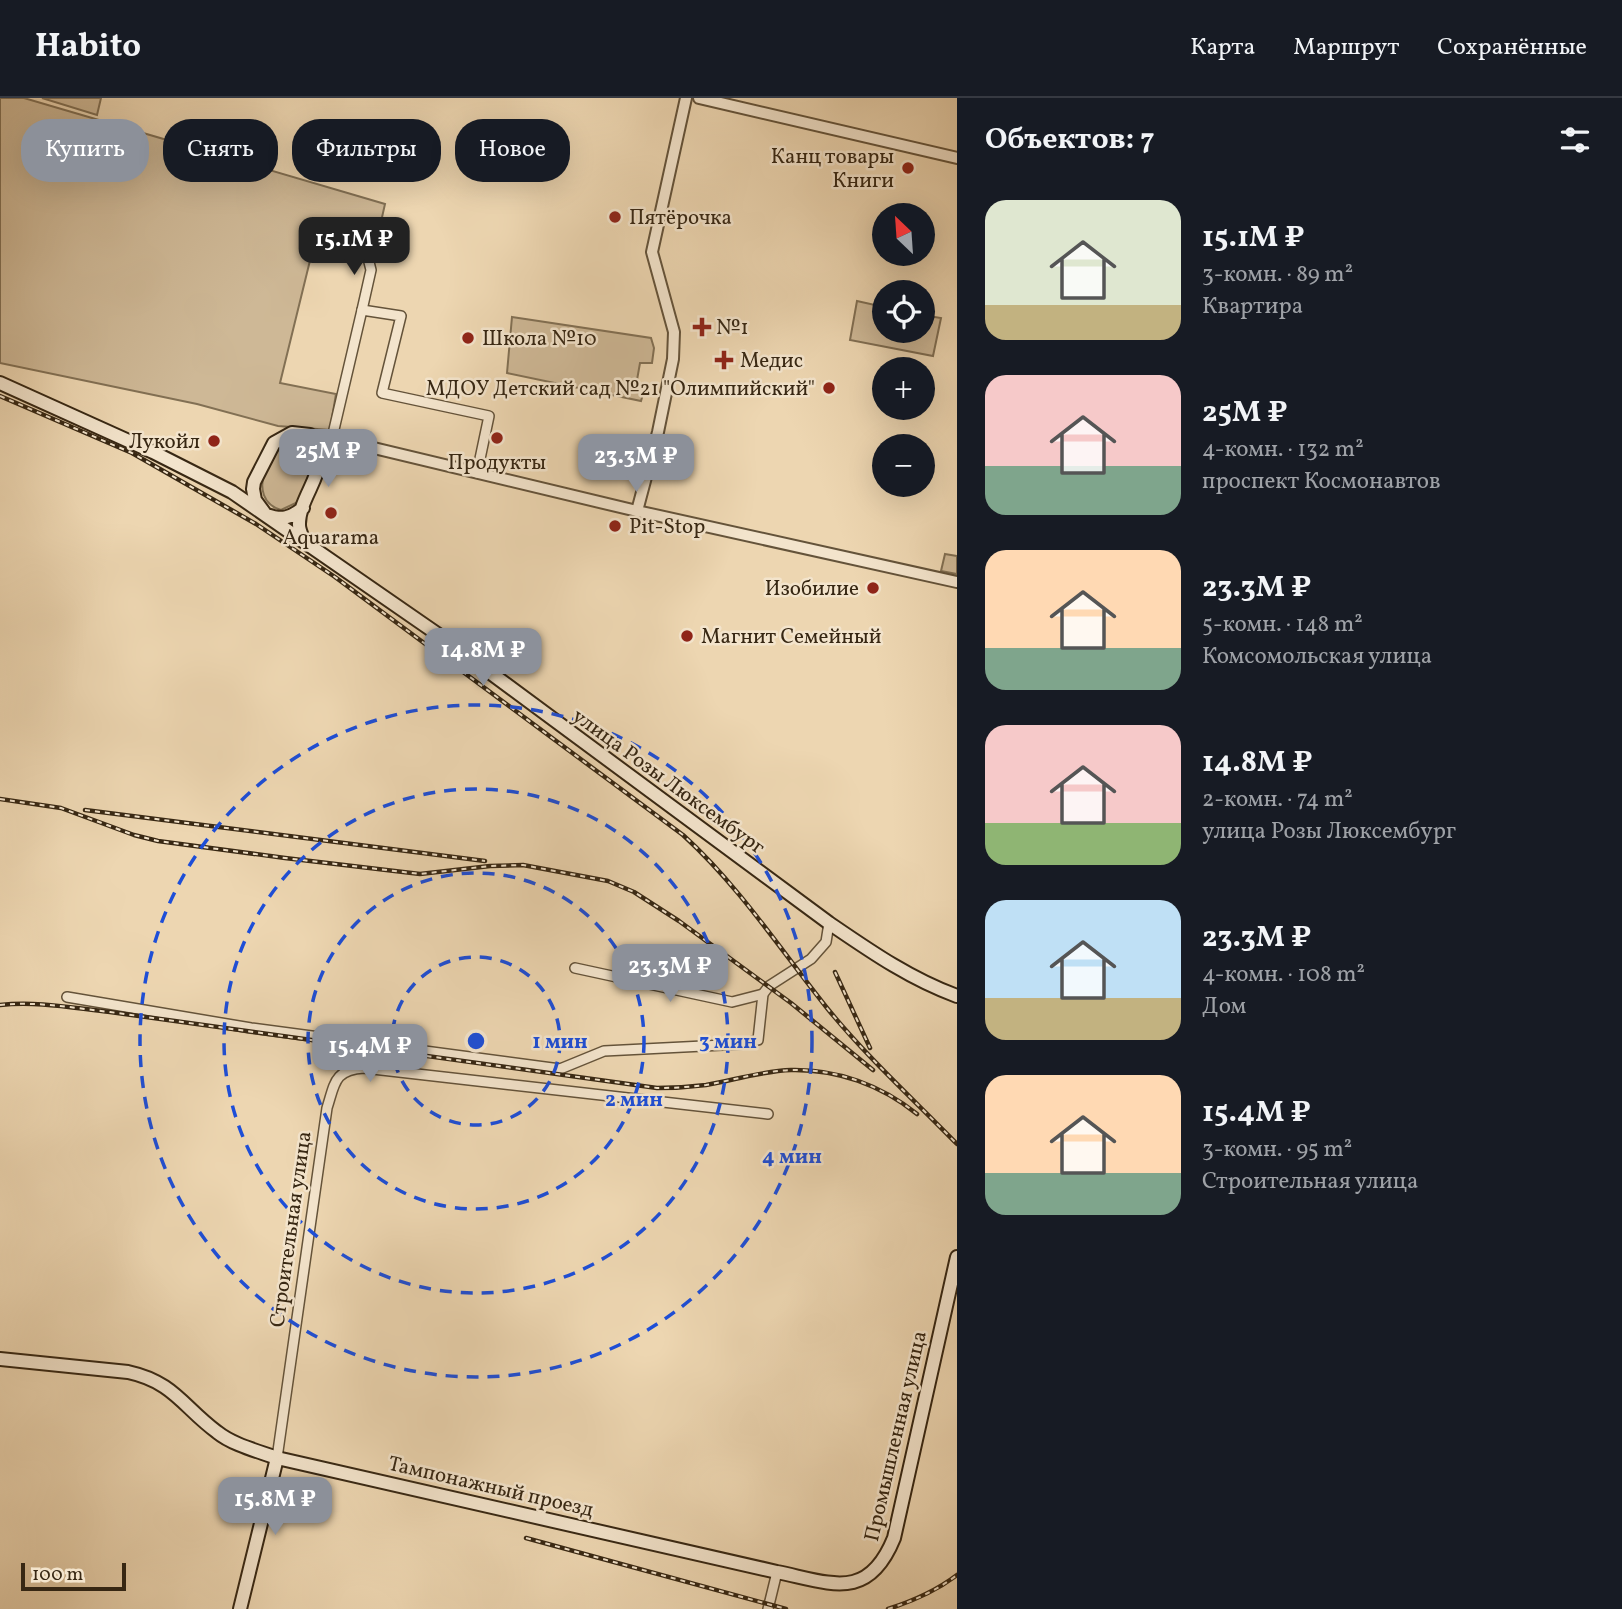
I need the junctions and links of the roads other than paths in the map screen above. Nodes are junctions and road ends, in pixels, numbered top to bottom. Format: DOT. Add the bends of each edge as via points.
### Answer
graph roads {
  1 [pos="686,98"];
  2 [pos="699,98"];
  3 [pos="957,158"];
  4 [pos="365,246"];
  5 [pos="362,310"];
  6 [pos="0,383"];
  7 [pos="310,435"];
  8 [pos="332,438"];
  9 [pos="349,443"];
  10 [pos="321,458"];
  11 [pos="477,473"];
  12 [pos="254,482"];
  13 [pos="232,492"];
  14 [pos="303,508"];
  15 [pos="637,511"];
  16 [pos="266,515"];
  17 [pos="304,541"];
  18 [pos="957,582"];
  19 [pos="829,923"];
  20 [pos="575,968"];
  21 [pos="763,994"];
  22 [pos="957,996"];
  23 [pos="67,997"];
  24 [pos="768,1114"];
  25 [pos="957,1257"];
  26 [pos="0,1359"];
  27 [pos="277,1458"];
  28 [pos="776,1572"];
  29 [pos="829,1583"];
  30 [pos="240,1609"];
  31 [pos="768,1609"];
  1 -- 15 [label="street" via="652,252 674,332 673,359"];
  2 -- 3 [label="street"];
  4 -- 5 [label="street" via="371,270"];
  5 -- 8 [label="street"];
  5 -- 11 [label="street" via="401,316 383,393 489,416"];
  6 -- 13 [label="main road, улица Розы Люксембург"];
  7 -- 8 [label="street"];
  7 -- 10 [label="main road"];
  7 -- 12 [label="main road" via="292,433 278,439"];
  8 -- 9 [label="street"];
  9 -- 10 [label="street" via="333,447"];
  9 -- 11 [label="street"];
  10 -- 14 [label="main road"];
  11 -- 15 [label="street"];
  12 -- 13 [label="main road"];
  12 -- 16 [label="main road" via="253,496"];
  13 -- 16 [label="main road, улица Розы Люксембург"];
  14 -- 16 [label="main road" via="285,519"];
  14 -- 17 [label="main road" via="299,523"];
  15 -- 18 [label="street"];
  16 -- 17 [label="main road, улица Розы Люксембург"];
  17 -- 19 [label="main road, улица Розы Люксембург"];
  19 -- 21 [label="street" via="826,942 811,959"];
  19 -- 22 [label="main road, улица Розы Люксембург" via="894,966"];
  20 -- 21 [label="street" via="732,1002"];
  21 -- 23 [label="street" via="758,1040 604,1051 560,1069 251,1028"];
  24 -- 27 [label="street, Строительная улица" via="347,1069 336,1079 327,1108"];
  25 -- 29 [label="main road, Промышленная улица" via="894,1538 877,1569 865,1578 848,1584"];
  26 -- 27 [label="main road, Тампонажный проезд" via="149,1376 220,1435"];
  27 -- 28 [label="main road, Тампонажный проезд"];
  27 -- 30 [label="main road, Строительная улица"];
  28 -- 29 [label="main road, Тампонажный проезд"];
  28 -- 31 [label="street"];
}
